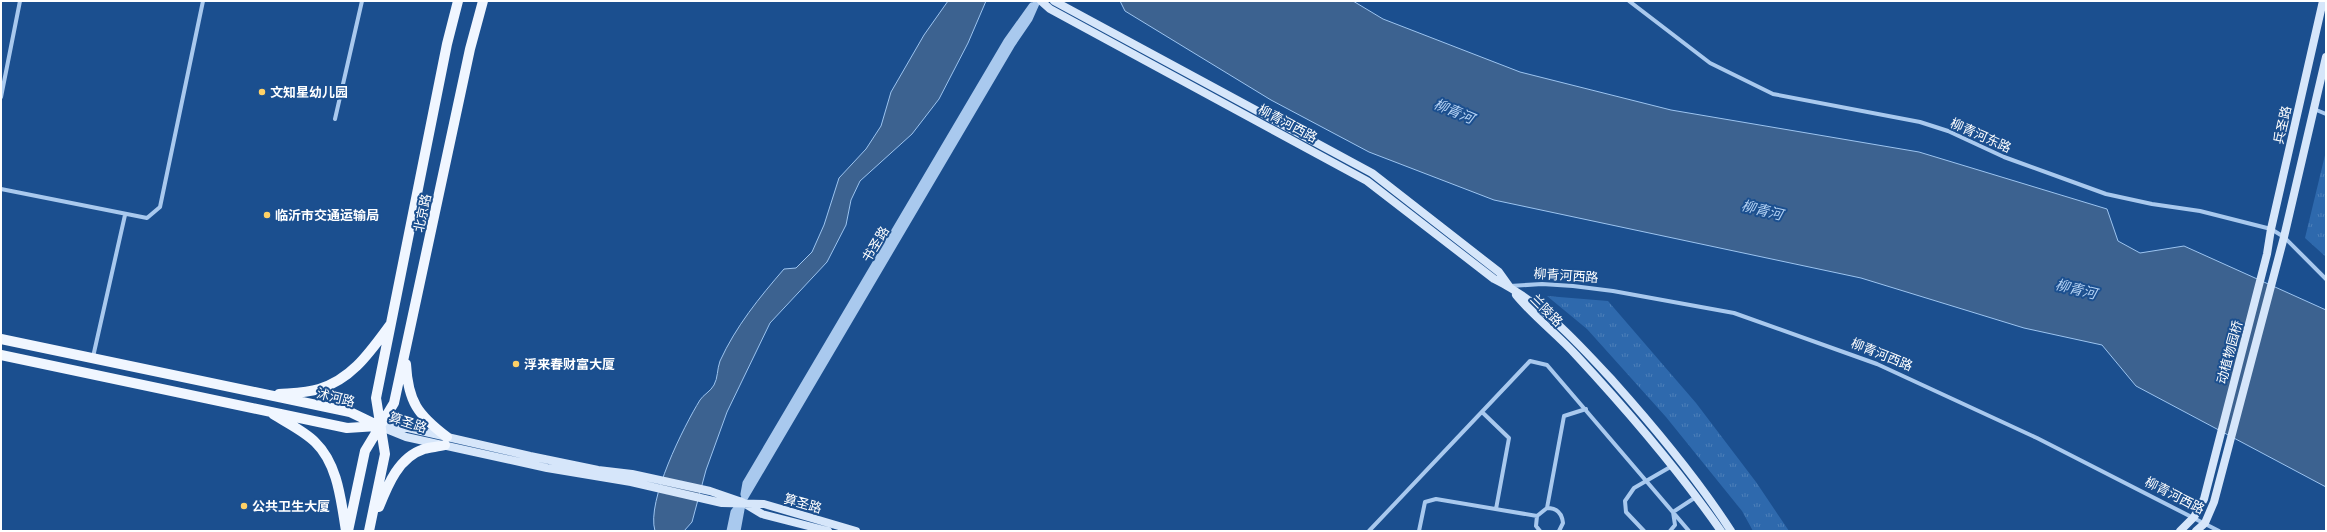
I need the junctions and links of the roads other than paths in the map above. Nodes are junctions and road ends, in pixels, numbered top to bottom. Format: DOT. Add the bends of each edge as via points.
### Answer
graph roads {
  1 [pos="20,1"];
  2 [pos="203,1"];
  3 [pos="362,1"];
  4 [pos="458,1"];
  5 [pos="483,1"];
  6 [pos="1037,1"];
  7 [pos="1042,1"];
  8 [pos="1054,1"];
  9 [pos="1629,1"];
  10 [pos="2324,1"];
  11 [pos="2326,57"];
  12 [pos="1,97"];
  13 [pos="2314,109"];
  14 [pos="2326,114"];
  15 [pos="335,119"];
  16 [pos="1,189"];
  17 [pos="125,215"];
  18 [pos="2270,229"];
  19 [pos="2284,237"];
  20 [pos="2267,254"];
  21 [pos="2279,257"];
  22 [pos="2326,279"];
  23 [pos="1509,286"];
  24 [pos="392,322"];
  25 [pos="1,339"];
  26 [pos="406,350"];
  27 [pos="1,355"];
  28 [pos="93,357"];
  29 [pos="272,395"];
  30 [pos="1586,409"];
  31 [pos="268,411"];
  32 [pos="1482,412"];
  33 [pos="379,426"];
  34 [pos="446,441"];
  35 [pos="1673,466"];
  36 [pos="632,478"];
  37 [pos="1647,482"];
  38 [pos="1696,496"];
  39 [pos="742,502"];
  40 [pos="1547,508"];
  41 [pos="1496,509"];
  42 [pos="1673,512"];
  43 [pos="1537,516"];
  44 [pos="2194,517"];
  45 [pos="2204,523"];
  46 [pos="1562,530"];
  47 [pos="347,531"];
  48 [pos="370,531"];
  49 [pos="730,531"];
  50 [pos="736,531"];
  51 [pos="828,531"];
  52 [pos="856,531"];
  53 [pos="1370,531"];
  54 [pos="1419,531"];
  55 [pos="1540,531"];
  56 [pos="1644,531"];
  57 [pos="1670,531"];
  58 [pos="1689,531"];
  59 [pos="1721,531"];
  60 [pos="1732,531"];
  61 [pos="2180,531"];
  62 [pos="2196,531"];
  63 [pos="2219,531"];
  1 -- 12 [label="street"];
  2 -- 17 [label="street" via="160,207 147,218"];
  3 -- 15 [label="street"];
  4 -- 24 [label="main road, 北京路"];
  5 -- 26 [label="main road, 北京路" via="470,49"];
  6 -- 39 [label="street, 书圣路" via="1029,19"];
  7 -- 23 [label="main road, 柳青河西路" via="1050,9 1367,181 1494,278"];
  8 -- 23 [label="main road, 柳青河西路" via="1372,173 1499,272"];
  9 -- 18 [label="street, 柳青河东路" via="1710,63 1773,94 1920,122 1948,131 2004,157 2106,194 2200,211"];
  10 -- 18 [label="main road, 兵圣路"];
  11 -- 13 [label="main road, 兵圣路"];
  13 -- 14 [label="street"];
  13 -- 19 [label="main road, 兵圣路"];
  16 -- 17 [label="street"];
  17 -- 28 [label="street"];
  18 -- 19 [label="street, 柳青河东路"];
  18 -- 20 [label="main road, 兵圣路"];
  19 -- 21 [label="main road, 兵圣路"];
  19 -- 22 [label="street, 柳青河东路"];
  20 -- 44 [label="main road, 动植物园桥" via="2204,499"];
  21 -- 45 [label="main road, 动植物园桥" via="2214,502"];
  23 -- 35 [label="main road, 兰陵路" via="1531,313 1571,349"];
  23 -- 44 [label="street, 柳青河西路" via="1542,284 1593,288 1734,313 1877,364 2037,438"];
  23 -- 60 [label="main road, 兰陵路" via="1537,306 1577,343 1630,401 1674,453"];
  24 -- 29 [label="main road" via="364,360 342,379 319,389"];
  24 -- 33 [label="main road, 北京路" via="376,398"];
  25 -- 28 [label="main road, 沭河路"];
  26 -- 33 [label="main road, 北京路" via="394,403"];
  26 -- 34 [label="main road" via="407,385 416,406 426,422"];
  27 -- 31 [label="main road, 沭河路"];
  28 -- 29 [label="main road, 沭河路"];
  29 -- 33 [label="main road, 沭河路" via="350,412"];
  30 -- 32 [label="street" via="1547,365 1530,361"];
  30 -- 37 [label="street"];
  30 -- 40 [label="street" via="1564,416"];
  31 -- 33 [label="main road, 沭河路" via="347,428"];
  31 -- 47 [label="main road" via="315,441 326,456 339,487"];
  32 -- 41 [label="street" via="1509,438"];
  32 -- 53 [label="street"];
  33 -- 34 [label="main road, 算圣路" via="408,428"];
  33 -- 47 [label="main road, 北京路" via="365,451"];
  33 -- 48 [label="main road, 北京路" via="385,454"];
  34 -- 36 [label="main road, 算圣路"];
  34 -- 48 [label="main road" via="423,449 393,473"];
  35 -- 37 [label="street"];
  35 -- 38 [label="main road, 兰陵路"];
  36 -- 39 [label="main road, 算圣路" via="710,490"];
  36 -- 39 [label="main road, 算圣路" via="722,503"];
  37 -- 42 [label="street"];
  37 -- 56 [label="street" via="1634,488 1625,501 1626,512"];
  38 -- 42 [label="street"];
  38 -- 59 [label="main road, 兰陵路"];
  39 -- 49 [label="street, 书圣路" via="734,512"];
  39 -- 50 [label="street, 书圣路"];
  39 -- 51 [label="main road, 算圣路" via="762,514"];
  39 -- 52 [label="main road, 算圣路" via="764,504"];
  40 -- 43 [label="street"];
  40 -- 46 [label="street" via="1561,513"];
  41 -- 43 [label="street"];
  41 -- 54 [label="street" via="1436,499 1426,502"];
  42 -- 57 [label="street" via="1675,525"];
  42 -- 58 [label="street"];
  43 -- 55 [label="street" via="1536,526"];
  44 -- 45 [label="street, 柳青河西路"];
  44 -- 61 [label="main road"];
  45 -- 62 [label="main road"];
  45 -- 63 [label="street, 柳青河西路"];
}
